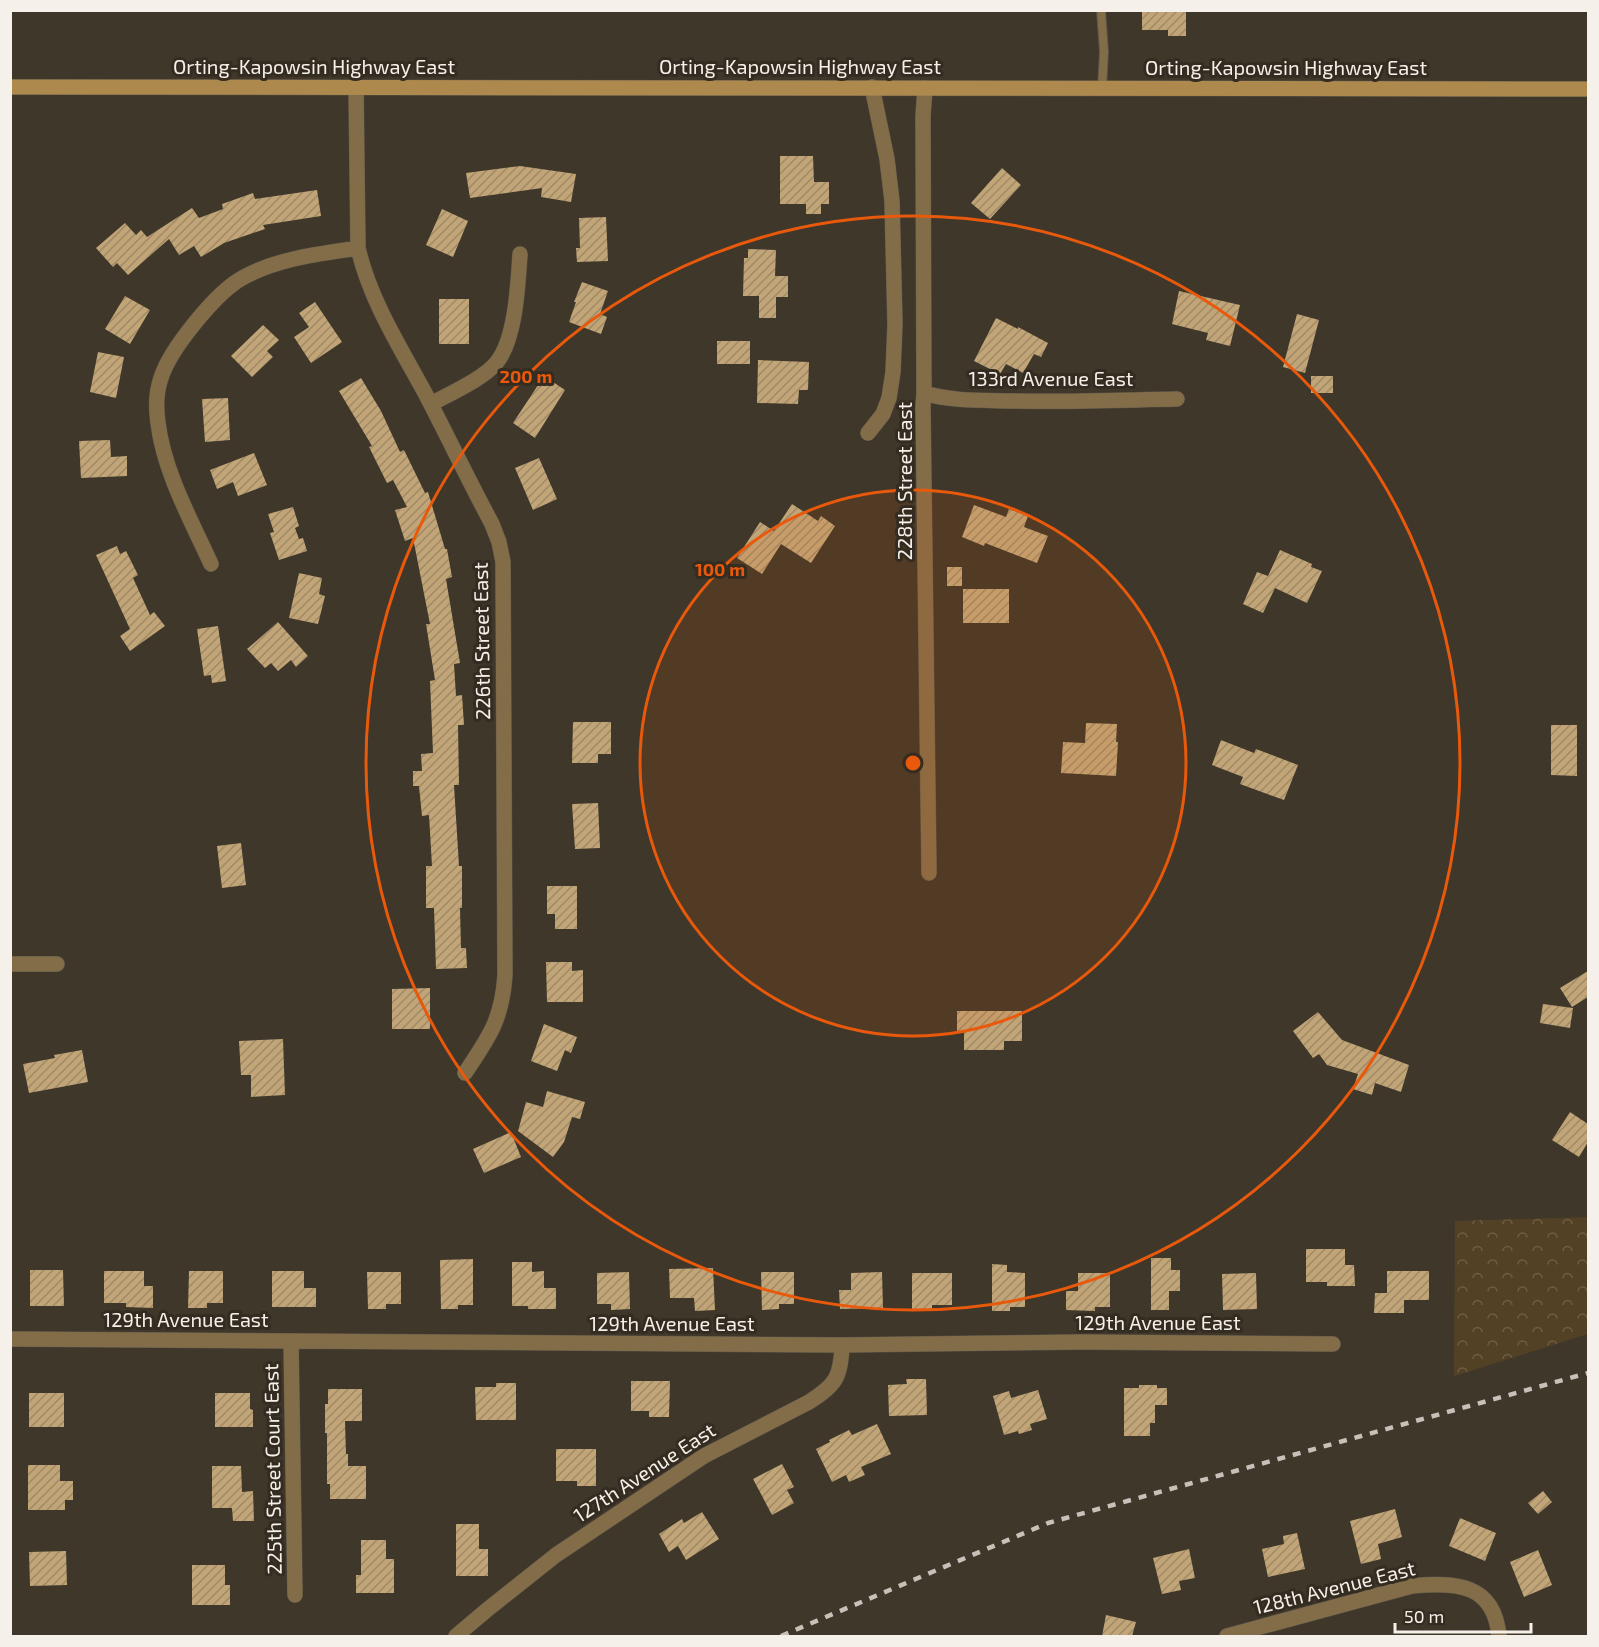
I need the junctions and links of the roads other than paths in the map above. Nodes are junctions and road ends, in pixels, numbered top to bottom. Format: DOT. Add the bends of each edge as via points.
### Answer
graph roads {
  1 [pos="1101,10"];
  2 [pos="356,86"];
  3 [pos="10,87"];
  4 [pos="872,87"];
  5 [pos="925,88"];
  6 [pos="1102,88"];
  7 [pos="1588,89"];
  8 [pos="358,248"];
  9 [pos="520,254"];
  10 [pos="924,393"];
  11 [pos="1177,399"];
  12 [pos="431,404"];
  13 [pos="868,433"];
  14 [pos="211,564"];
  15 [pos="929,873"];
  16 [pos="10,964"];
  17 [pos="57,964"];
  18 [pos="465,1073"];
  19 [pos="10,1339"];
  20 [pos="291,1341"];
  21 [pos="1333,1344"];
  22 [pos="842,1345"];
  23 [pos="295,1595"];
  24 [pos="456,1636"];
  25 [pos="1227,1636"];
  26 [pos="1499,1636"];
  1 -- 6 [label="lane"];
  2 -- 3 [label="main road, Orting-Kapowsin Highway East"];
  2 -- 4 [label="main road, Orting-Kapowsin Highway East"];
  2 -- 8 [label="street, 226th Street East"];
  4 -- 5 [label="main road, Orting-Kapowsin Highway East"];
  4 -- 13 [label="street" via="892,201 895,324 889,398 883,414"];
  5 -- 6 [label="main road, Orting-Kapowsin Highway East"];
  5 -- 10 [label="street, 228th Street East"];
  6 -- 7 [label="main road, Orting-Kapowsin Highway East"];
  8 -- 12 [label="street, 226th Street East" via="383,316"];
  8 -- 14 [label="street" via="290,259 242,277 198,320 161,377 157,394 161,441"];
  9 -- 12 [label="street" via="513,322 498,361"];
  10 -- 11 [label="street, 133rd Avenue East" via="987,400"];
  10 -- 15 [label="street, 228th Street East"];
  12 -- 18 [label="street, 226th Street East" via="492,524 503,562 504,997 490,1036"];
  16 -- 17 [label="street"];
  19 -- 20 [label="street, 129th Avenue East"];
  20 -- 22 [label="street, 129th Avenue East"];
  20 -- 23 [label="street, 225th Street Court East"];
  21 -- 22 [label="street, 129th Avenue East"];
  22 -- 24 [label="street, 127th Avenue East" via="841,1367 824,1392 704,1455 556,1555"];
  25 -- 26 [label="street, 128th Avenue East" via="1412,1586 1437,1584 1471,1590 1484,1599"];
}
